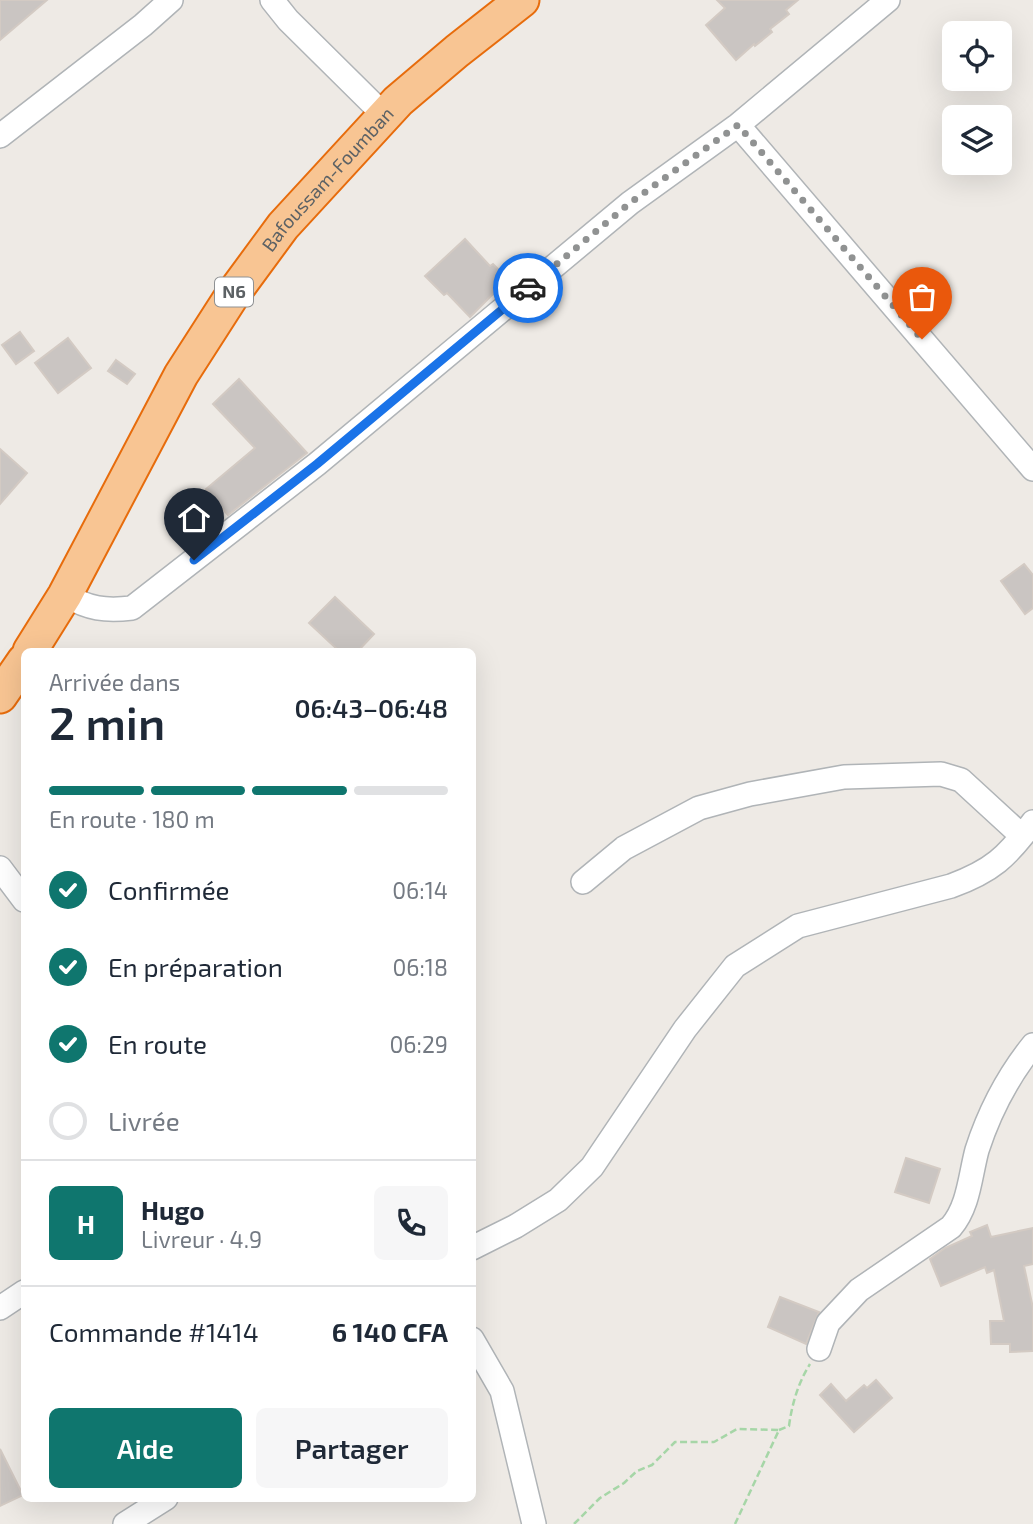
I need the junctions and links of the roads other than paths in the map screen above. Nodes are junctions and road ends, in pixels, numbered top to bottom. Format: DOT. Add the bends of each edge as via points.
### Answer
graph roads {
  1 [pos="171,0"];
  2 [pos="272,0"];
  3 [pos="522,0"];
  4 [pos="888,0"];
  5 [pos="384,115"];
  6 [pos="738,125"];
  7 [pos="0,136"];
  8 [pos="1033,469"];
  9 [pos="65,595"];
  10 [pos="32,648"];
  11 [pos="21,665"];
  12 [pos="0,696"];
  13 [pos="1028,829"];
  14 [pos="0,868"];
  15 [pos="583,882"];
  16 [pos="21,896"];
  17 [pos="1033,1045"];
  18 [pos="476,1246"];
  19 [pos="21,1295"];
  20 [pos="0,1308"];
  21 [pos="476,1346"];
  22 [pos="819,1349"];
  23 [pos="160,1502"];
  24 [pos="125,1524"];
  25 [pos="534,1524"];
  1 -- 7 [label="street"];
  2 -- 5 [label="street"];
  3 -- 5 [label="highway, Bafoussam-Foumban / N6"];
  4 -- 6 [label="street"];
  5 -- 9 [label="highway, Bafoussam-Foumban / N6" via="283,226 233,294 181,375"];
  6 -- 8 [label="street"];
  6 -- 9 [label="street" via="630,203 317,464 132,608 108,611"];
  9 -- 10 [label="highway, Bafoussam-Foumban / N6"];
  11 -- 12 [label="highway"];
  13 -- 15 [label="street" via="961,780 942,774 844,777 699,808 624,848"];
  13 -- 18 [label="street" via="996,865 975,877 799,926 735,966 685,1029 592,1167 558,1200"];
  14 -- 16 [label="street"];
  17 -- 22 [label="street" via="1016,1067 989,1123 960,1217 859,1290 828,1323"];
  19 -- 20 [label="street"];
  21 -- 25 [label="street" via="502,1391"];
  23 -- 24 [label="street"];
}
